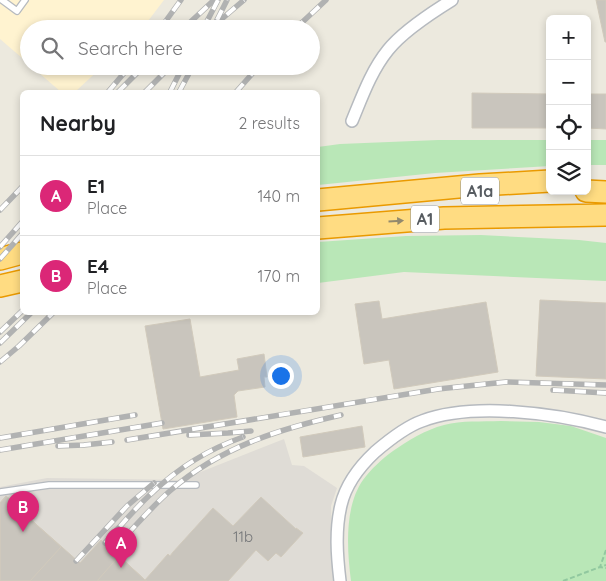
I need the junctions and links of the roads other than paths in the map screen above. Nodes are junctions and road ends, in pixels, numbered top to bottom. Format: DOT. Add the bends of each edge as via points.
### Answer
graph roads {
  1 [pos="2,0"];
  2 [pos="25,0"];
  3 [pos="452,0"];
  4 [pos="352,121"];
  5 [pos="606,178"];
  6 [pos="591,179"];
  7 [pos="546,181"];
  8 [pos="410,191"];
  9 [pos="546,191"];
  10 [pos="591,191"];
  11 [pos="606,192"];
  12 [pos="320,200"];
  13 [pos="606,215"];
  14 [pos="503,217"];
  15 [pos="320,228"];
  16 [pos="606,229"];
  17 [pos="20,254"];
  18 [pos="0,259"];
  19 [pos="20,281"];
  20 [pos="0,286"];
  21 [pos="606,427"];
  22 [pos="196,485"];
  23 [pos="0,492"];
  24 [pos="340,581"];
  1 -- 2 [label="lane" via="17,11"];
  3 -- 4 [label="street" via="389,48 379,62"];
  5 -- 6 [label="highway"];
  7 -- 8 [label="highway, A1"];
  8 -- 9 [label="highway, A1a"];
  8 -- 12 [label="highway, A1"];
  10 -- 11 [label="highway"];
  13 -- 14 [label="highway, A1a"];
  15 -- 14 [label="highway, A1, one-way"];
  14 -- 16 [label="highway, A1"];
  17 -- 18 [label="highway"];
  19 -- 20 [label="highway"];
  21 -- 24 [label="street" via="546,414 499,412 452,413 412,425 373,454 348,484 337,527"];
  22 -- 23 [label="lane" via="49,485"];
}
